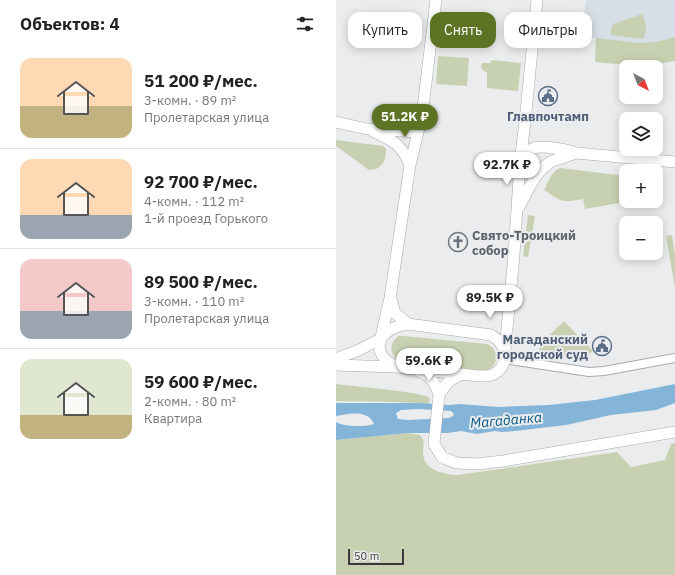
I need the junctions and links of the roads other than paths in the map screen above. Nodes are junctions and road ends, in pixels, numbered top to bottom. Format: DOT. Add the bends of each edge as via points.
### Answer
graph roads {
  1 [pos="436,0"];
  2 [pos="537,0"];
  3 [pos="336,122"];
  4 [pos="367,129"];
  5 [pos="418,132"];
  6 [pos="524,133"];
  7 [pos="539,147"];
  8 [pos="576,153"];
  9 [pos="520,162"];
  10 [pos="675,162"];
  11 [pos="410,165"];
  12 [pos="517,211"];
  13 [pos="390,298"];
  14 [pos="507,316"];
  15 [pos="408,324"];
  16 [pos="483,333"];
  17 [pos="380,340"];
  18 [pos="504,356"];
  19 [pos="675,358"];
  20 [pos="336,359"];
  21 [pos="336,365"];
  22 [pos="396,367"];
  23 [pos="409,368"];
  24 [pos="465,374"];
  25 [pos="439,395"];
  26 [pos="675,432"];
  1 -- 5 [label="street"];
  2 -- 6 [label="street"];
  3 -- 4 [label="street"];
  4 -- 5 [label="street"];
  4 -- 11 [label="street" via="392,140 401,148"];
  5 -- 11 [label="street"];
  6 -- 7 [label="street" via="528,142"];
  6 -- 9 [label="street"];
  7 -- 8 [label="street"];
  7 -- 9 [label="street" via="530,150"];
  8 -- 10 [label="street"];
  8 -- 12 [label="street" via="554,160 543,168"];
  9 -- 12 [label="street"];
  11 -- 13 [label="street"];
  12 -- 14 [label="street"];
  13 -- 15 [label="street" via="395,313"];
  13 -- 17 [label="street"];
  14 -- 16 [label="street" via="496,330"];
  14 -- 18 [label="street"];
  15 -- 16 [label="street"];
  15 -- 17 [label="street" via="390,329"];
  16 -- 18 [label="street" via="500,341"];
  17 -- 20 [label="street" via="348,356"];
  17 -- 22 [label="street" via="381,354"];
  18 -- 19 [label="street" via="589,372"];
  18 -- 24 [label="street" via="502,365 494,374"];
  21 -- 22 [label="street"];
  22 -- 23 [label="street"];
  23 -- 24 [label="street"];
  23 -- 25 [label="street" via="429,376"];
  24 -- 25 [label="street" via="454,377"];
  25 -- 26 [label="street" via="433,441 437,451 446,459 458,463 503,461"];
}
